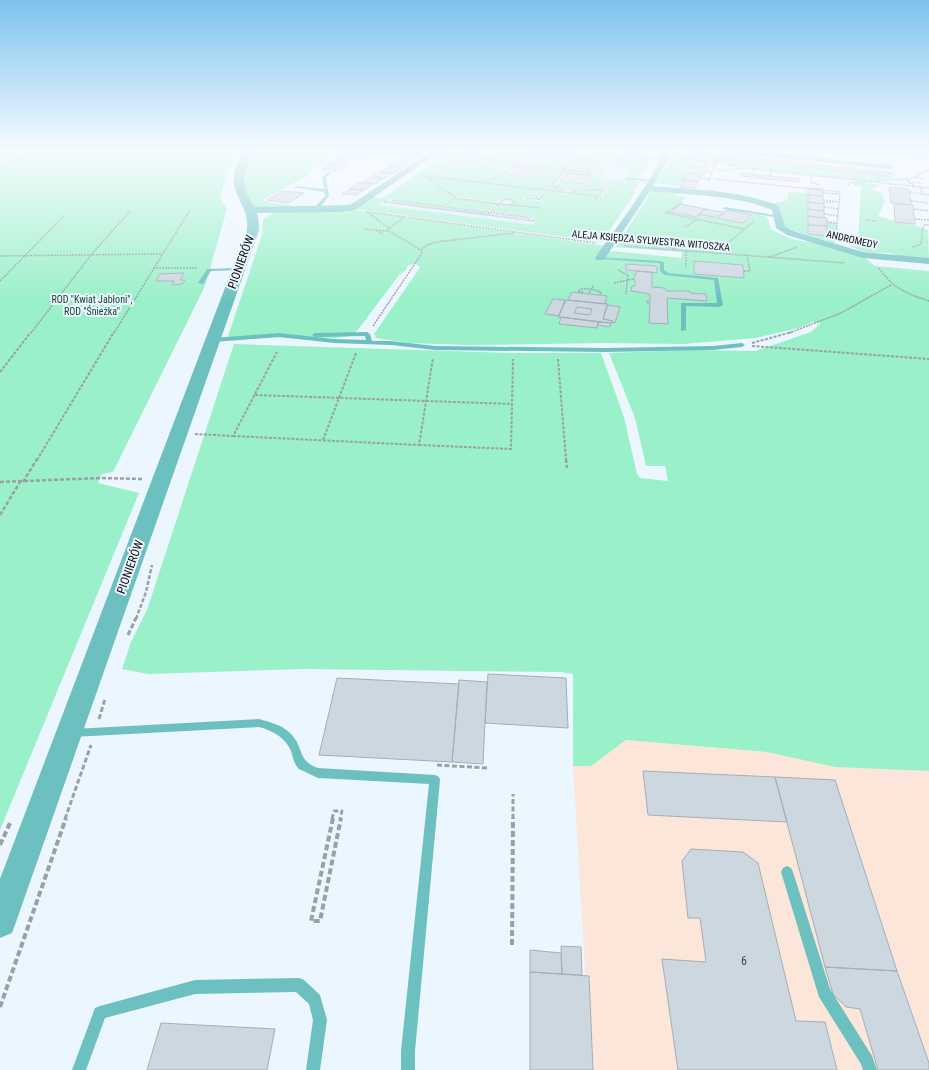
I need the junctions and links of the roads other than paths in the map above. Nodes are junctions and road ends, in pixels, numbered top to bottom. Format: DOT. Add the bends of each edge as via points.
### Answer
graph roads {
  1 [pos="248,201"];
  2 [pos="323,201"];
  3 [pos="363,201"];
  4 [pos="639,201"];
  5 [pos="755,201"];
  6 [pos="725,208"];
  7 [pos="253,210"];
  8 [pos="315,210"];
  9 [pos="774,216"];
  10 [pos="600,258"];
  11 [pos="929,261"];
  12 [pos="239,269"];
  13 [pos="201,283"];
  14 [pos="683,330"];
  15 [pos="279,335"];
  16 [pos="213,340"];
  17 [pos="369,341"];
  18 [pos="742,345"];
  19 [pos="69,734"];
  20 [pos="787,872"];
  21 [pos="0,922"];
  22 [pos="79,1070"];
  23 [pos="313,1070"];
  24 [pos="408,1070"];
  25 [pos="870,1070"];
  1 -- 7 [label="street"];
  2 -- 8 [label="lane"];
  3 -- 8 [label="street" via="354,207"];
  4 -- 10 [label="street"];
  5 -- 11 [label="street, ANDROMEDY" via="776,208 781,228 790,233 863,254"];
  6 -- 9 [label="lane"];
  7 -- 8 [label="street"];
  7 -- 12 [label="street, PIONIERÓW" via="253,230"];
  10 -- 14 [label="lane" via="659,262 662,263 664,272 716,280 720,305 683,304"];
  12 -- 13 [label="lane" via="209,270"];
  12 -- 16 [label="street, PIONIERÓW"];
  15 -- 16 [label="lane"];
  15 -- 17 [label="lane" via="334,341"];
  15 -- 17 [label="lane" via="367,334"];
  16 -- 19 [label="street, PIONIERÓW"];
  17 -- 18 [label="lane" via="435,348 514,349 676,349"];
  19 -- 21 [label="street, PIONIERÓW"];
  19 -- 24 [label="lane" via="259,723 275,727 284,733 293,744 298,761 305,769 318,773 435,780"];
  20 -- 25 [label="lane" via="824,992"];
  22 -- 23 [label="lane" via="100,1013 195,986 299,985 315,1000 320,1020"];
}
